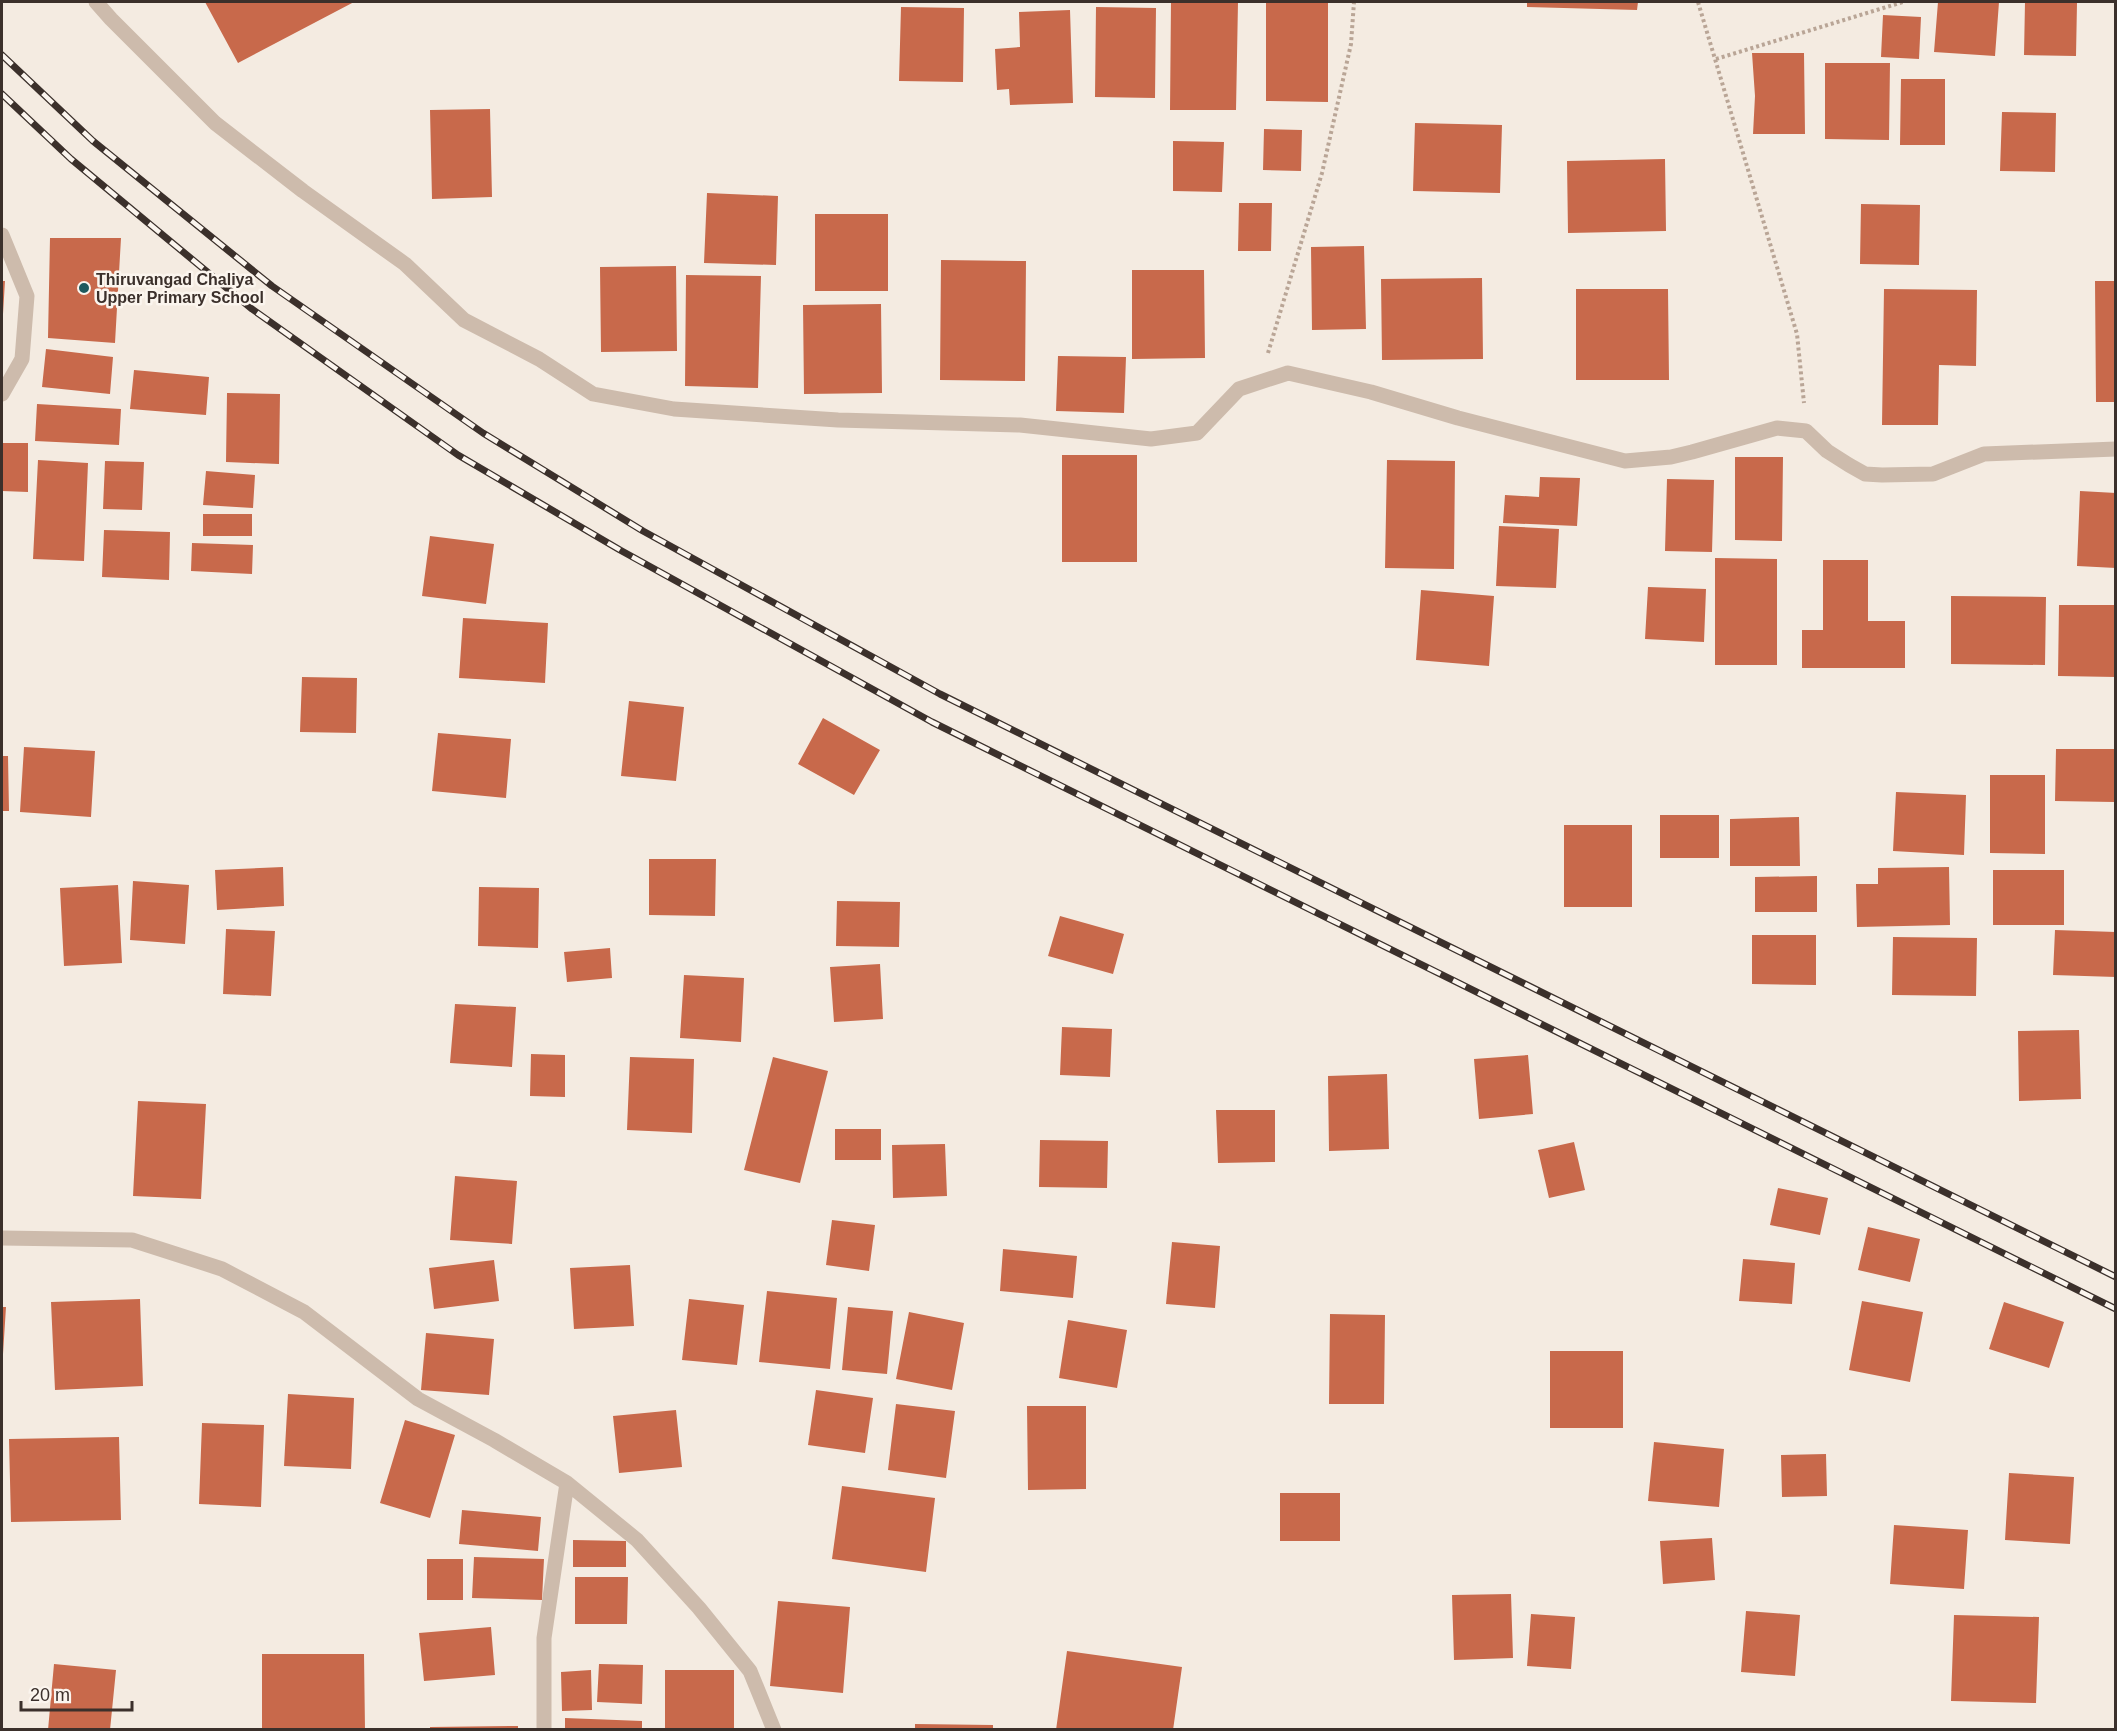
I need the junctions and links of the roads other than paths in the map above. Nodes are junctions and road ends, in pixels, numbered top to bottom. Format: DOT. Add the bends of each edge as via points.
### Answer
graph roads {
  1 [pos="96,2"];
  2 [pos="2,235"];
  3 [pos="2,394"];
  4 [pos="2115,449"];
  5 [pos="2,1238"];
  6 [pos="567,1483"];
  7 [pos="544,1730"];
  8 [pos="774,1730"];
  1 -- 4 [label="street" via="215,123 405,264 464,320 539,358 593,394 674,409 838,420 1020,425 1151,439 1197,433 1239,389 1288,373 1625,461 1671,457 1777,428 1806,431 1827,451 1865,474 1933,474 1984,454"];
  2 -- 3 [label="street" via="27,296 22,358"];
  5 -- 6 [label="street" via="132,1240 222,1269 304,1312 418,1399"];
  6 -- 7 [label="street" via="543,1638"];
  6 -- 8 [label="street" via="637,1540 699,1608 750,1671"];
}
